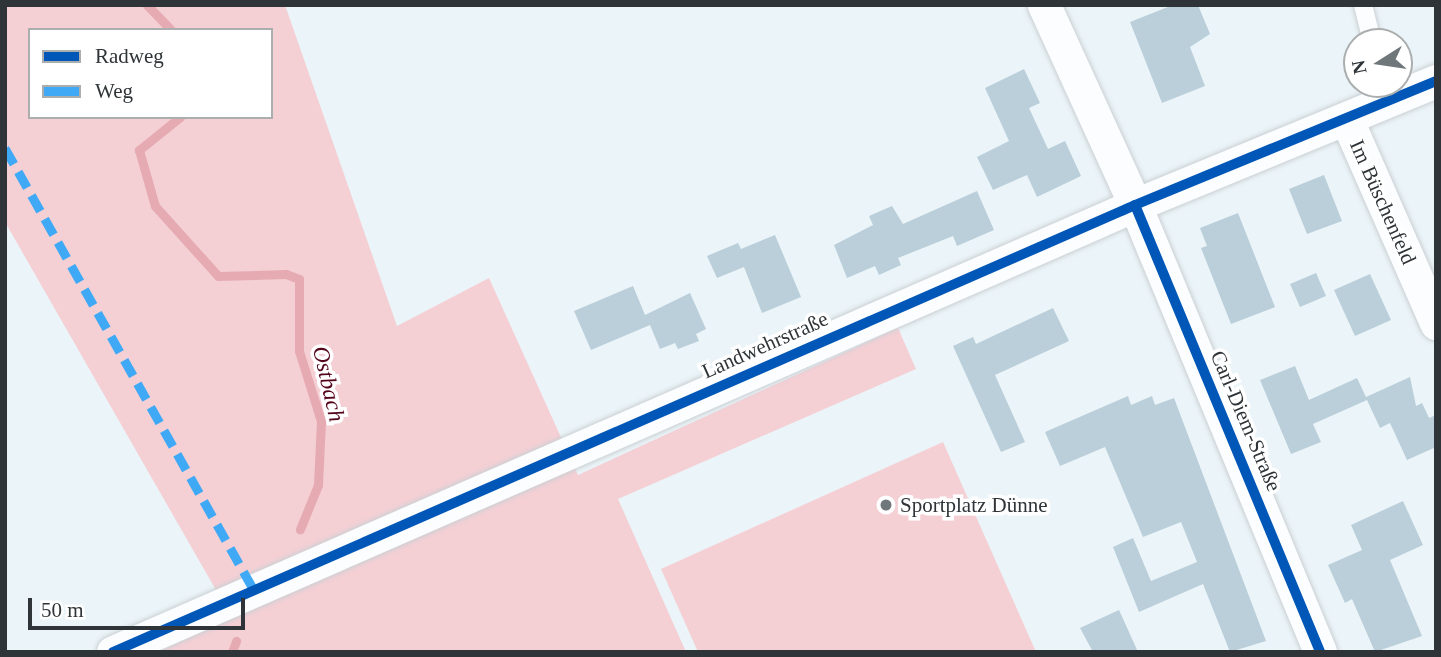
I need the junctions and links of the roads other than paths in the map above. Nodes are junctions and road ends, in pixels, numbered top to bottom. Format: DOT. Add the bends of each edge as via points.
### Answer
graph roads {
  1 [pos="1044,5"];
  2 [pos="1363,5"];
  3 [pos="1369,28"];
  4 [pos="1436,81"];
  5 [pos="1347,120"];
  6 [pos="1135,205"];
  7 [pos="1436,323"];
  8 [pos="113,652"];
  9 [pos="1320,652"];
  1 -- 6 [label="street, Carl-Diem-Straße"];
  2 -- 3 [label="lane"];
  4 -- 5 [label="street, Landwehrstraße" via="1375,97"];
  5 -- 6 [label="street, Landwehrstraße"];
  5 -- 7 [label="street, Im Büschenfeld"];
  6 -- 8 [label="street, Landwehrstraße"];
  6 -- 9 [label="street, Carl-Diem-Straße"];
}
